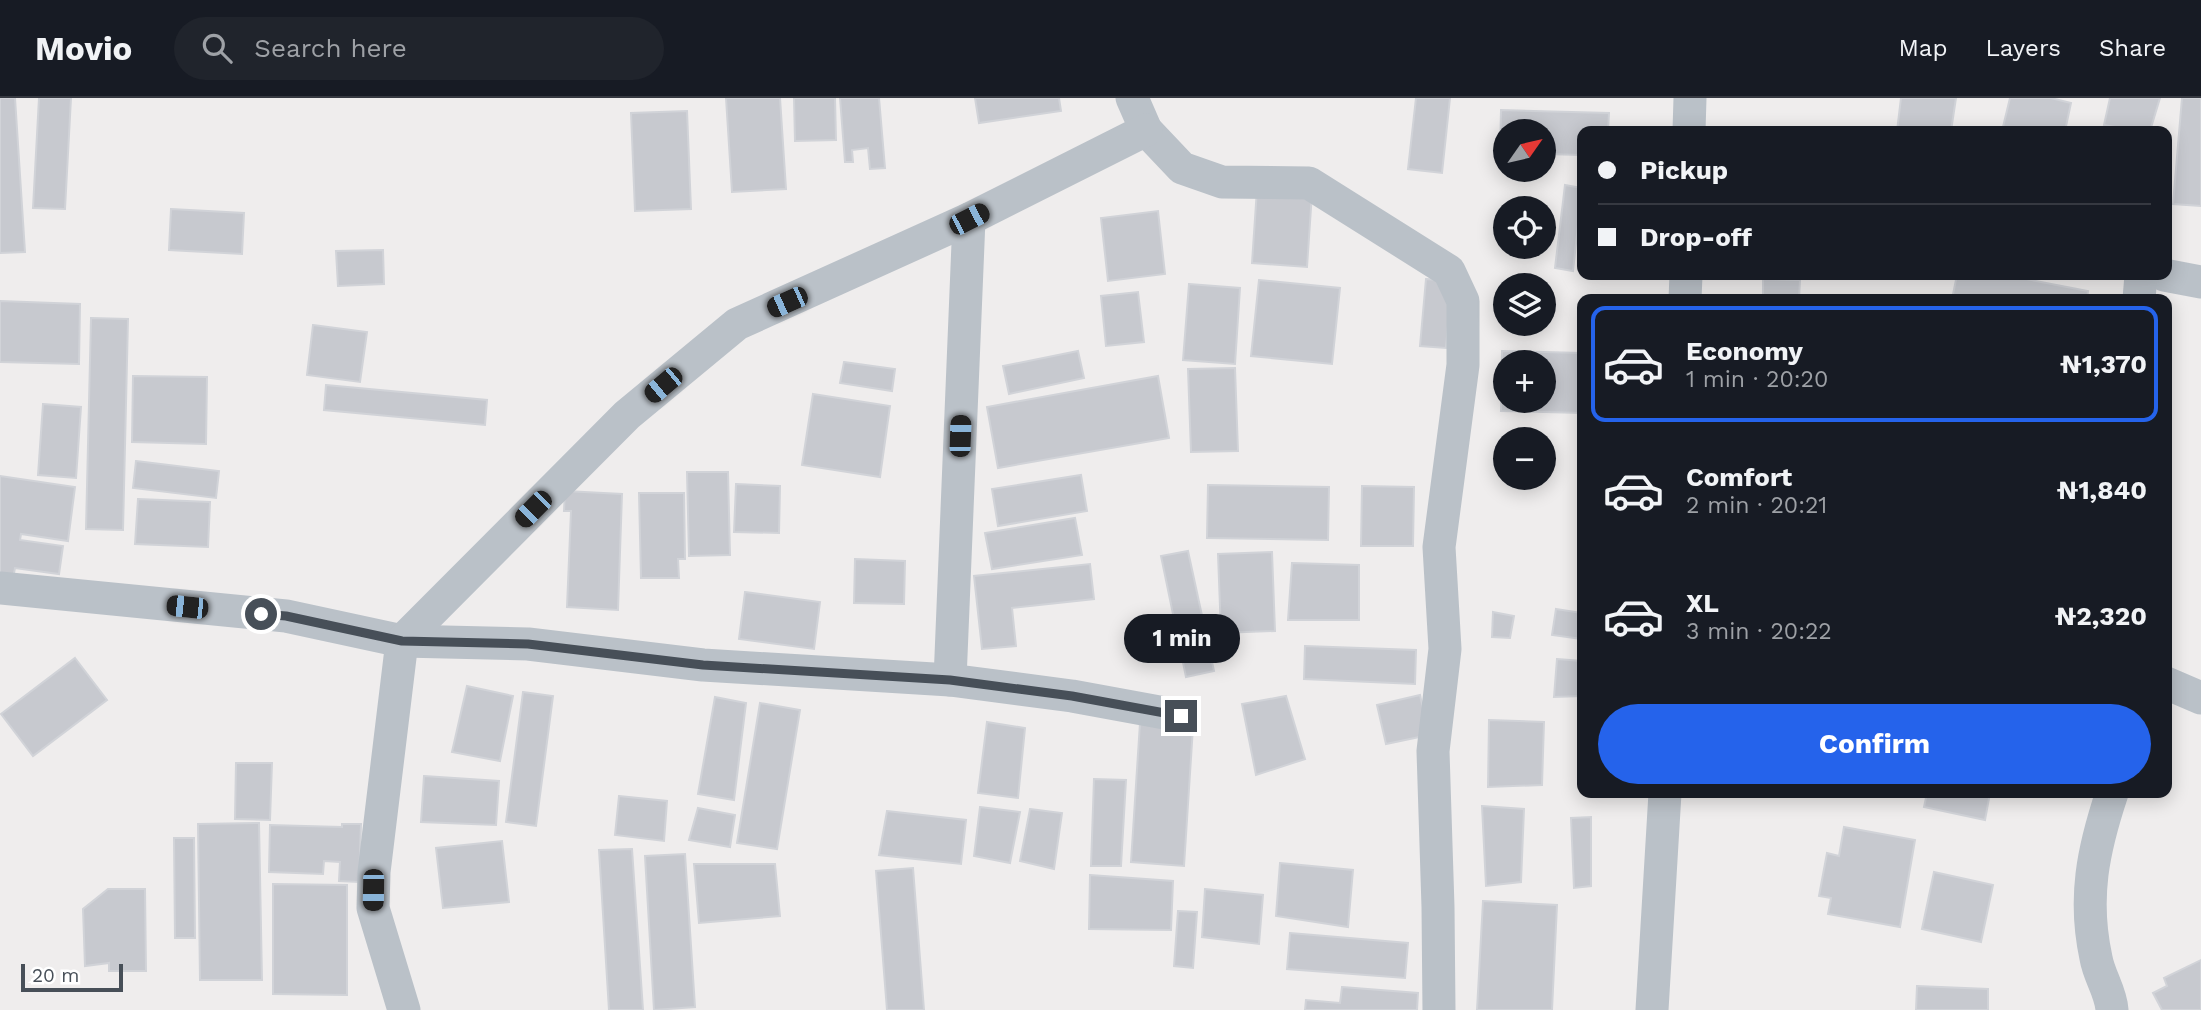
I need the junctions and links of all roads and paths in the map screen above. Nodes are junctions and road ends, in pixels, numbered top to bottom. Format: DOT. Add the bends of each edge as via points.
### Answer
graph roads {
  1 [pos="1132,98"];
  2 [pos="1690,98"];
  3 [pos="1689,126"];
  4 [pos="1146,130"];
  5 [pos="969,219"];
  6 [pos="2172,277"];
  7 [pos="2201,282"];
  8 [pos="0,588"];
  9 [pos="402,641"];
  10 [pos="950,680"];
  11 [pos="2172,686"];
  12 [pos="2201,698"];
  13 [pos="1181,716"];
  14 [pos="1665,798"];
  15 [pos="2111,798"];
  16 [pos="404,1010"];
  17 [pos="1439,1010"];
  18 [pos="1652,1010"];
  19 [pos="2112,1010"];
  1 -- 4 [label="street"];
  2 -- 3 [label="street"];
  4 -- 5 [label="street"];
  4 -- 17 [label="street" via="1182,168 1223,182 1309,183 1449,271 1463,301 1463,366 1439,547 1445,649 1433,751"];
  5 -- 9 [label="street" via="737,324 627,415"];
  5 -- 10 [label="street"];
  6 -- 7 [label="street"];
  8 -- 9 [label="street" via="286,616"];
  9 -- 10 [label="street" via="528,644 703,665"];
  9 -- 16 [label="street" via="373,908"];
  10 -- 13 [label="street"];
  11 -- 12 [label="street"];
  14 -- 18 [label="street"];
  15 -- 19 [label="street" via="2091,869 2090,915 2096,962"];
}
